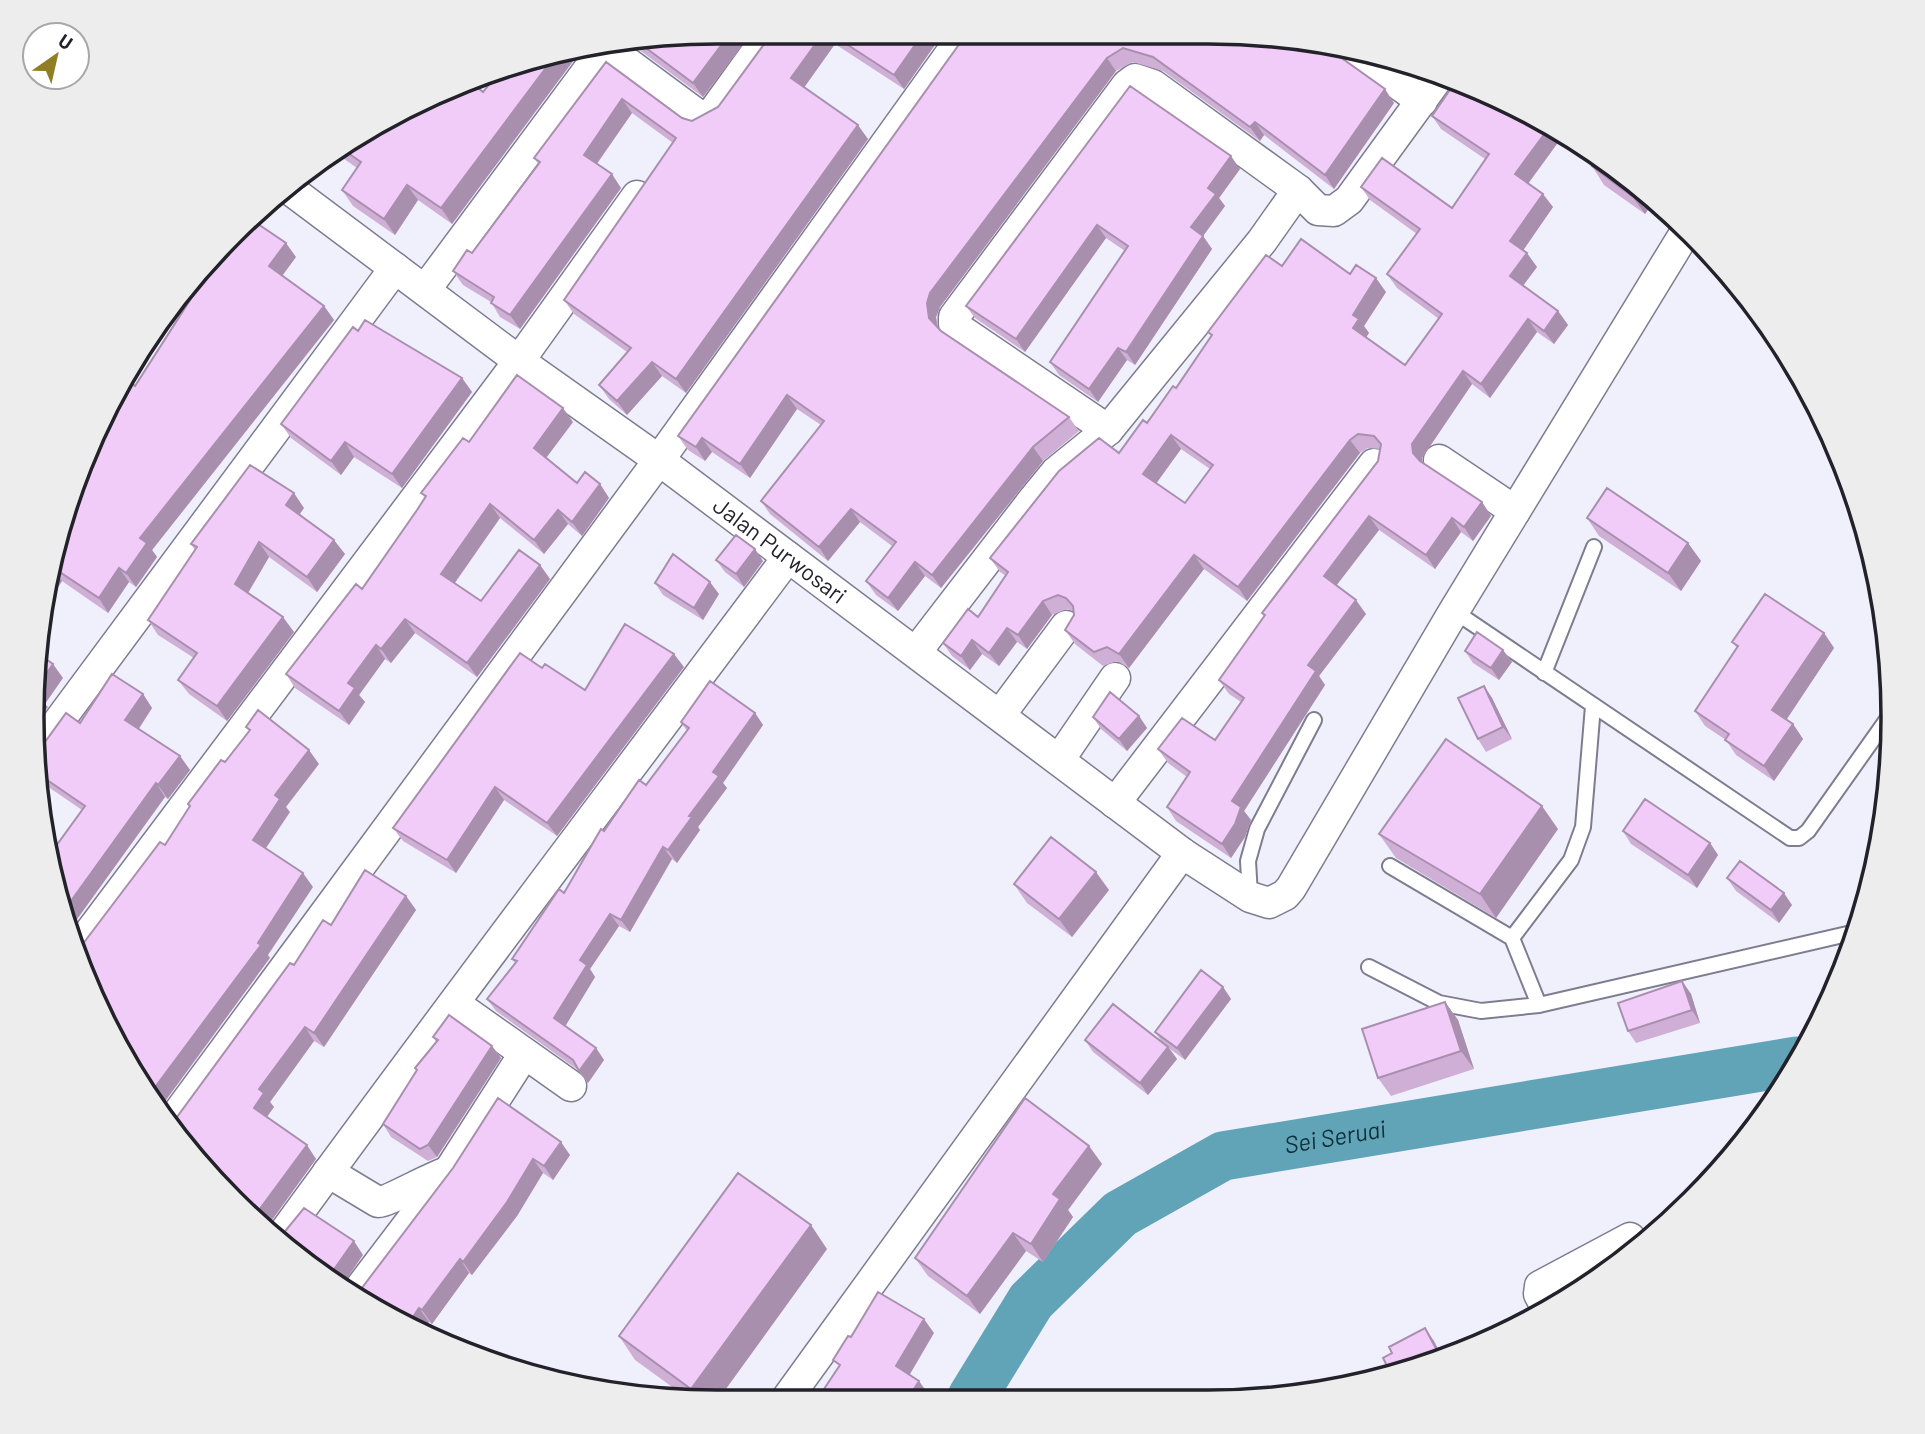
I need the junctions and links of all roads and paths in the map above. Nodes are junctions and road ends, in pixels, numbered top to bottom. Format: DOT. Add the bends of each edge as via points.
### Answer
graph roads {
  1 [pos="762,44"];
  2 [pos="957,44"];
  3 [pos="615,52"];
  4 [pos="599,55"];
  5 [pos="1371,64"];
  6 [pos="1434,83"];
  7 [pos="1422,101"];
  8 [pos="1298,190"];
  9 [pos="295,193"];
  10 [pos="637,196"];
  11 [pos="1681,239"];
  12 [pos="395,268"];
  13 [pos="425,290"];
  14 [pos="519,361"];
  15 [pos="1108,430"];
  16 [pos="659,460"];
  17 [pos="1439,460"];
  18 [pos="1374,464"];
  19 [pos="1515,511"];
  20 [pos="1594,547"];
  21 [pos="788,557"];
  22 [pos="1454,611"];
  23 [pos="1066,626"];
  24 [pos="916,652"];
  25 [pos="1544,673"];
  26 [pos="1115,678"];
  27 [pos="1593,706"];
  28 [pos="1000,715"];
  29 [pos="1314,720"];
  30 [pos="1881,728"];
  31 [pos="45,740"];
  32 [pos="1059,760"];
  33 [pos="1115,803"];
  34 [pos="1182,853"];
  35 [pos="1390,866"];
  36 [pos="1259,900"];
  37 [pos="1845,934"];
  38 [pos="1512,938"];
  39 [pos="82,942"];
  40 [pos="1369,967"];
  41 [pos="455,1004"];
  42 [pos="1539,1005"];
  43 [pos="524,1054"];
  44 [pos="571,1086"];
  45 [pos="175,1117"];
  46 [pos="449,1171"];
  47 [pos="328,1172"];
  48 [pos="284,1232"];
  49 [pos="1630,1238"];
  50 [pos="360,1288"];
  51 [pos="1543,1301"];
  52 [pos="793,1390"];
  1 -- 3 [label="street" via="713,111 702,117"];
  2 -- 16 [label="street"];
  4 -- 13 [label="street"];
  5 -- 7 [label="street"];
  6 -- 7 [label="street"];
  7 -- 8 [label="street" via="1349,200 1334,211 1318,210"];
  8 -- 15 [label="street"];
  8 -- 15 [label="street" via="1153,85 1135,79 1127,85 954,317 962,331"];
  9 -- 12 [label="street, Jalan Purwosari"];
  10 -- 14 [label="street"];
  11 -- 19 [label="street"];
  12 -- 13 [label="street, Jalan Purwosari"];
  12 -- 31 [label="street"];
  13 -- 14 [label="street, Jalan Purwosari"];
  14 -- 16 [label="street, Jalan Purwosari"];
  14 -- 39 [label="street"];
  15 -- 24 [label="street" via="1056,472"];
  16 -- 21 [label="street, Jalan Purwosari"];
  16 -- 45 [label="street"];
  17 -- 19 [label="street"];
  18 -- 33 [label="street"];
  19 -- 22 [label="street"];
  20 -- 25 [label="lane"];
  21 -- 24 [label="street, Jalan Purwosari"];
  21 -- 41 [label="street"];
  22 -- 25 [label="lane"];
  22 -- 36 [label="street" via="1291,888 1285,895"];
  23 -- 28 [label="street"];
  24 -- 28 [label="street, Jalan Purwosari"];
  25 -- 27 [label="lane"];
  26 -- 32 [label="street"];
  27 -- 30 [label="lane" via="1790,838 1808,831"];
  27 -- 38 [label="lane" via="1583,827 1571,860"];
  28 -- 32 [label="street, Jalan Purwosari"];
  29 -- 36 [label="lane" via="1257,829 1248,861"];
  32 -- 33 [label="street, Jalan Purwosari"];
  33 -- 34 [label="street, Jalan Purwosari"];
  34 -- 36 [label="street, Jalan Purwosari"];
  34 -- 52 [label="street"];
  35 -- 38 [label="lane"];
  37 -- 42 [label="lane"];
  38 -- 42 [label="lane"];
  40 -- 42 [label="lane" via="1416,994 1457,1009"];
  41 -- 43 [label="street"];
  41 -- 47 [label="street"];
  43 -- 44 [label="street"];
  43 -- 46 [label="street"];
  46 -- 47 [label="street" via="414,1184 386,1202 378,1202"];
  46 -- 50 [label="street"];
  47 -- 48 [label="street"];
  49 -- 51 [label="street" via="1540,1286"];
}
